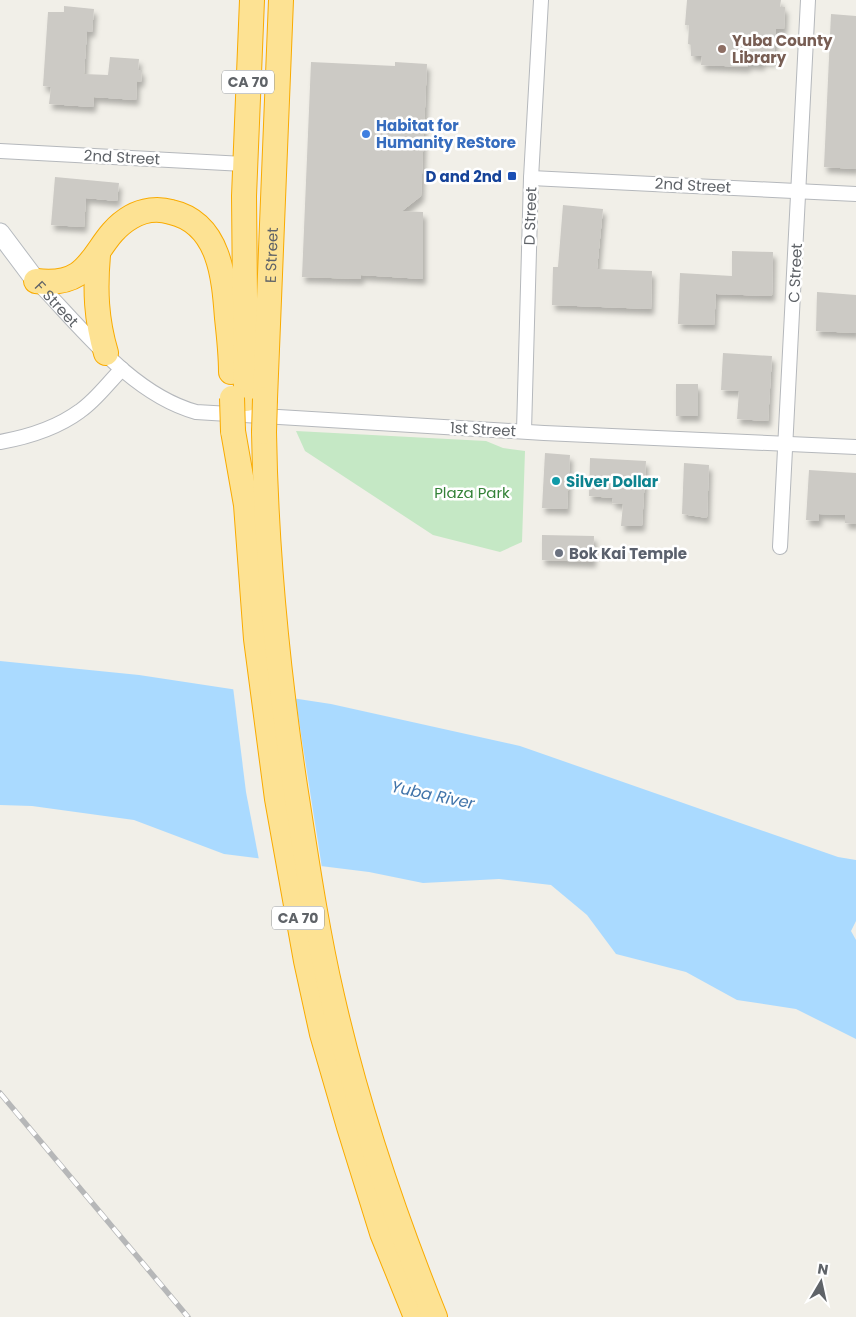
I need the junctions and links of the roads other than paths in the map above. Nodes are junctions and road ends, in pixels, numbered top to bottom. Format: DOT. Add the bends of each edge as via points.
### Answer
graph roads {
  1 [pos="252,0"];
  2 [pos="281,0"];
  3 [pos="541,0"];
  4 [pos="808,0"];
  5 [pos="0,151"];
  6 [pos="244,164"];
  7 [pos="531,178"];
  8 [pos="800,191"];
  9 [pos="856,194"];
  10 [pos="0,233"];
  11 [pos="98,255"];
  12 [pos="36,280"];
  13 [pos="114,361"];
  14 [pos="248,399"];
  15 [pos="524,431"];
  16 [pos="0,442"];
  17 [pos="785,445"];
  18 [pos="856,448"];
  19 [pos="256,508"];
  20 [pos="780,547"];
  21 [pos="416,1317"];
  22 [pos="435,1317"];
  1 -- 6 [label="highway, E Street / CA 70"];
  2 -- 14 [label="highway, E Street / CA 70"];
  3 -- 7 [label="street, D Street"];
  4 -- 8 [label="street, C Street"];
  5 -- 6 [label="street, 2nd Street"];
  6 -- 14 [label="highway, E Street / CA 70"];
  7 -- 8 [label="street, 2nd Street"];
  7 -- 15 [label="street, D Street"];
  8 -- 9 [label="street, 2nd Street"];
  8 -- 17 [label="street, C Street"];
  10 -- 12 [label="main road, F Street"];
  11 -- 12 [label="highway" via="75,276 49,282"];
  11 -- 13 [label="highway" via="95,297 98,323"];
  11 -- 14 [label="highway" via="124,222 147,211 176,213 202,229 212,244 222,271"];
  12 -- 13 [label="street, F Street"];
  13 -- 15 [label="street, 1st Street" via="159,398 196,412"];
  13 -- 16 [label="street" via="89,403 63,422 28,436"];
  14 -- 19 [label="highway, E Street / CA 70"];
  15 -- 17 [label="street, 1st Street"];
  17 -- 18 [label="street, 1st Street"];
  17 -- 20 [label="street, C Street"];
  19 -- 21 [label="highway, CA 70" via="256,639 277,799 306,960 354,1146 382,1233"];
  19 -- 22 [label="highway, CA 70" via="300,816 332,995 363,1114"];
}
